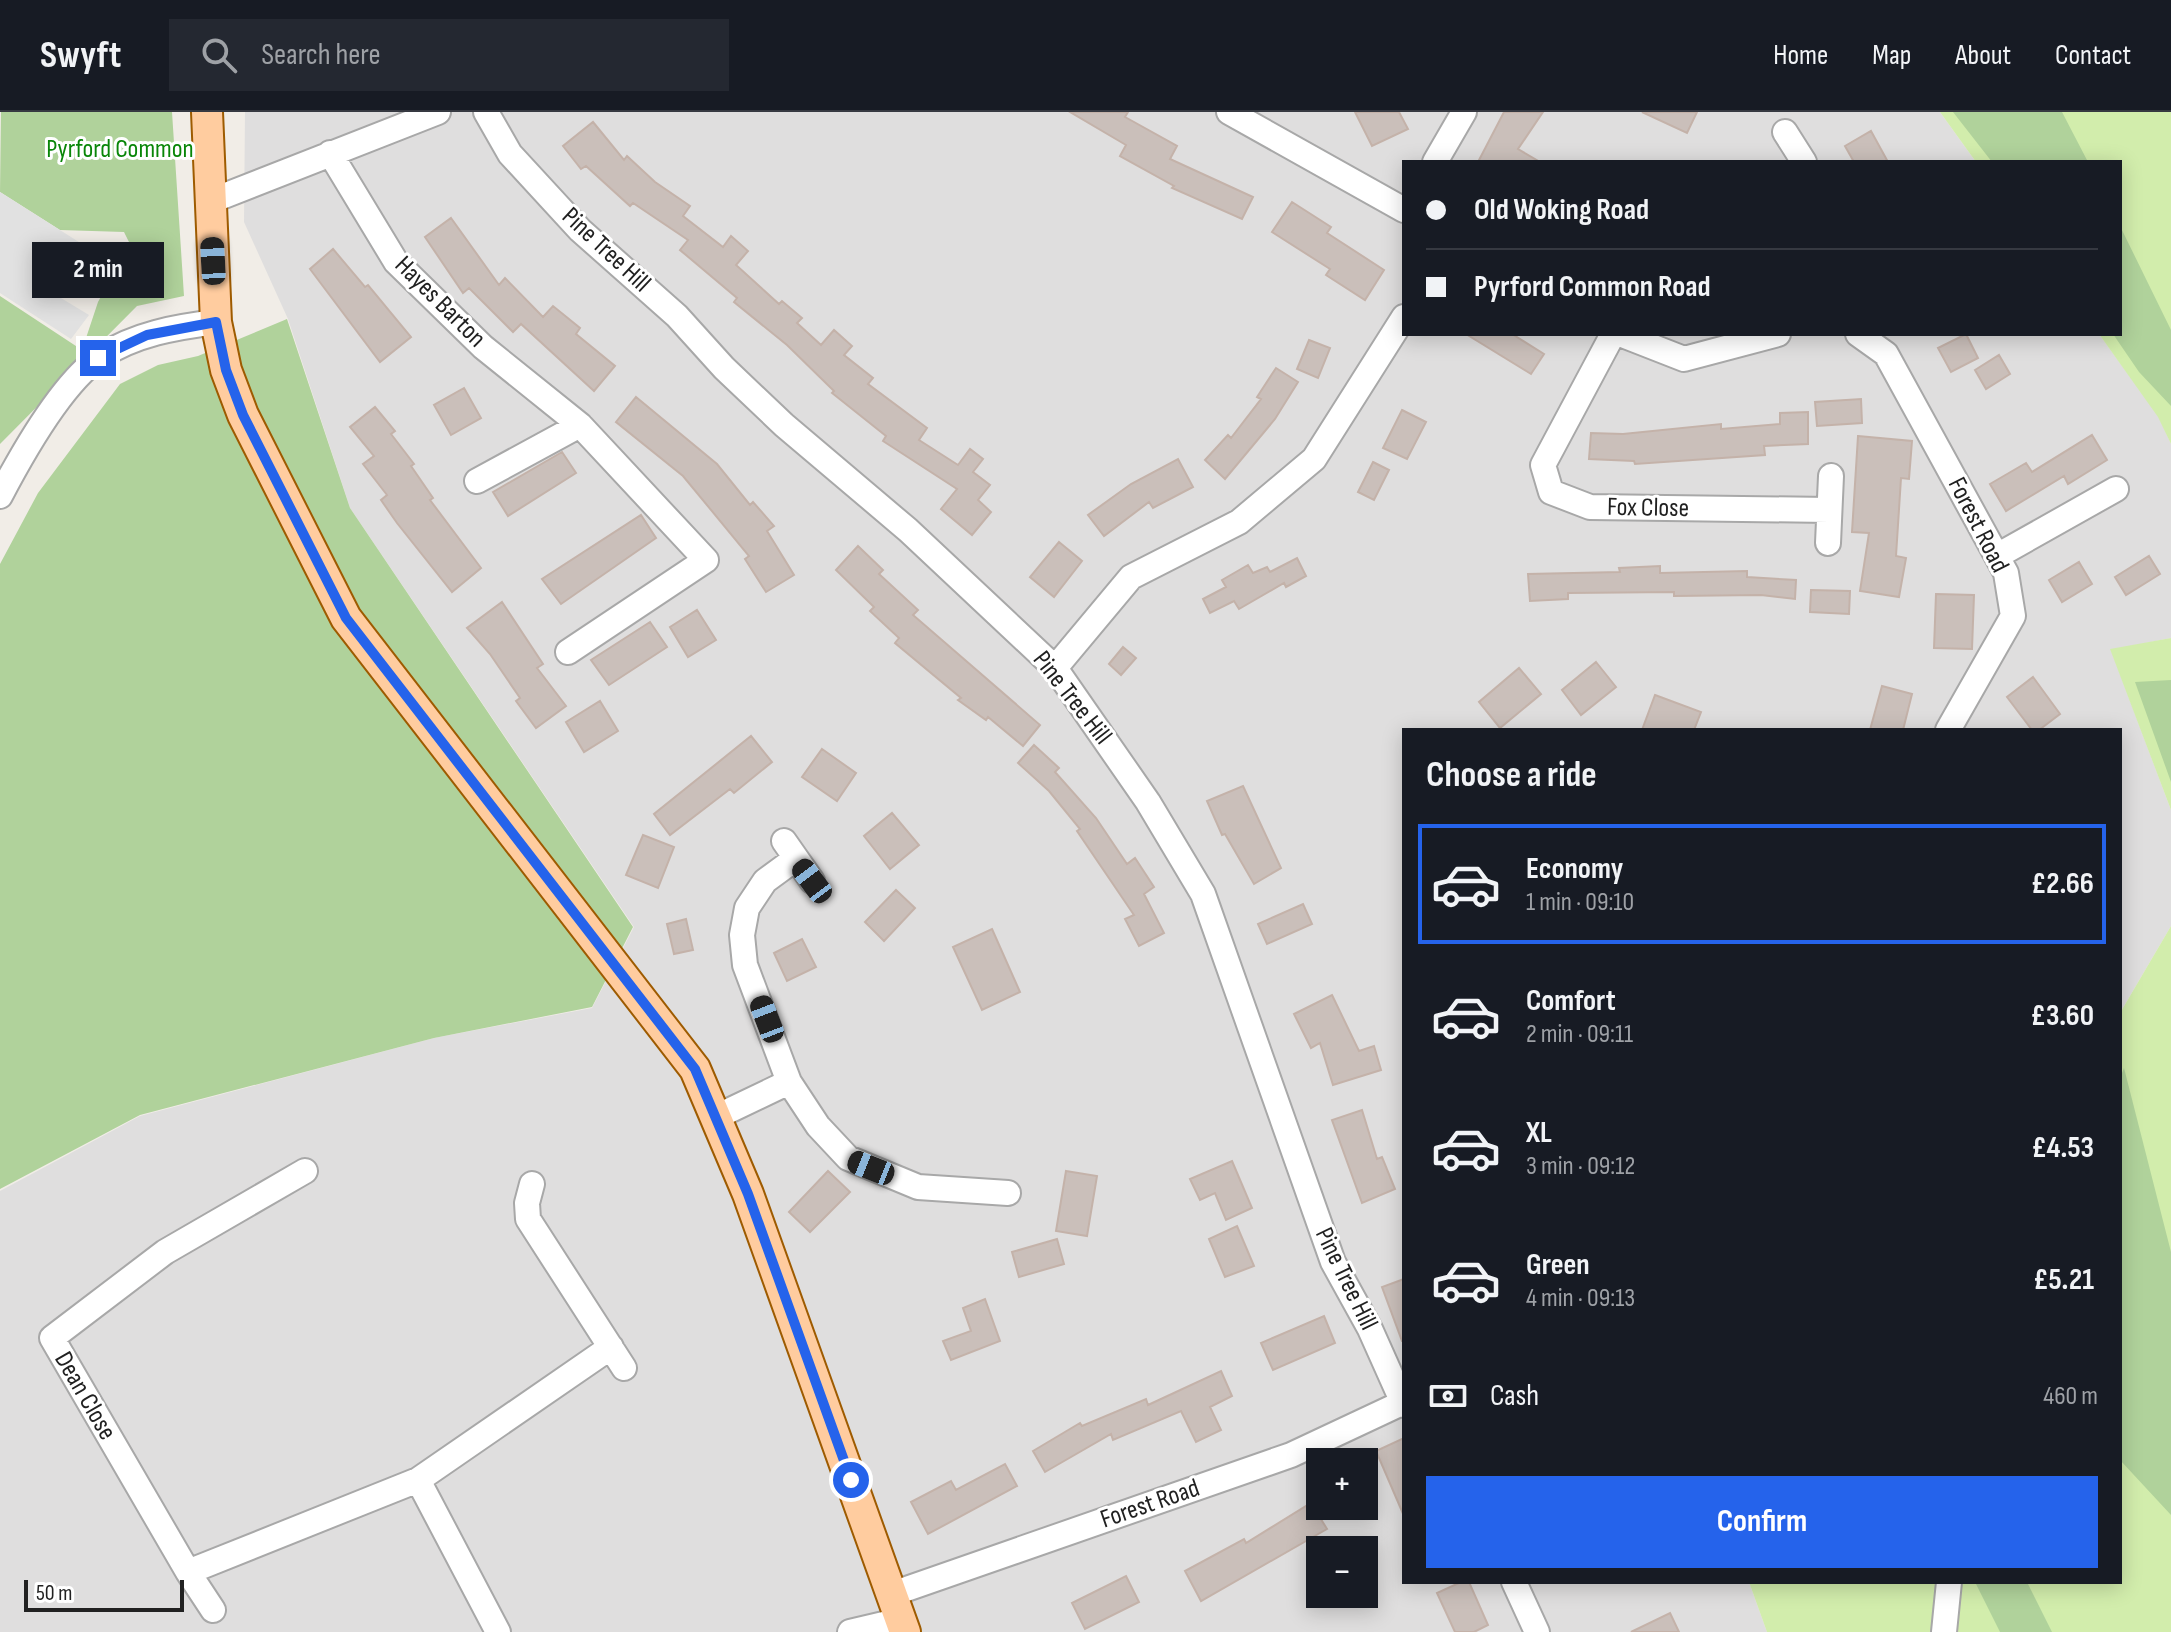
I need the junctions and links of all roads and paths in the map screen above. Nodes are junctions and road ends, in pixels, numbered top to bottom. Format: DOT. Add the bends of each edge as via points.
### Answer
graph roads {
  1 [pos="207,112"];
  2 [pos="438,112"];
  3 [pos="486,112"];
  4 [pos="1229,112"];
  5 [pos="1464,112"];
  6 [pos="1785,132"];
  7 [pos="330,153"];
  8 [pos="1436,160"];
  9 [pos="1803,160"];
  10 [pos="211,201"];
  11 [pos="1402,209"];
  12 [pos="1402,320"];
  13 [pos="216,322"];
  14 [pos="1612,336"];
  15 [pos="1625,336"];
  16 [pos="1770,336"];
  17 [pos="1861,336"];
  18 [pos="580,425"];
  19 [pos="1831,476"];
  20 [pos="477,481"];
  21 [pos="2116,489"];
  22 [pos="0,496"];
  23 [pos="1829,510"];
  24 [pos="1828,543"];
  25 [pos="1997,556"];
  26 [pos="568,652"];
  27 [pos="1055,668"];
  28 [pos="1957,726"];
  29 [pos="812,881"];
  30 [pos="789,1082"];
  31 [pos="718,1116"];
  32 [pos="305,1171"];
  33 [pos="532,1184"];
  34 [pos="1008,1193"];
  35 [pos="1402,1402"];
  36 [pos="1402,1404"];
  37 [pos="418,1480"];
  38 [pos="188,1572"];
  39 [pos="1515,1584"];
  40 [pos="1949,1584"];
  41 [pos="213,1610"];
  42 [pos="899,1615"];
  43 [pos="498,1632"];
  44 [pos="850,1632"];
  45 [pos="1537,1632"];
  46 [pos="1944,1632"];
  1 -- 10 [label="main road"];
  2 -- 7 [label="street"];
  3 -- 27 [label="street, Pine Tree Hill" via="510,154 580,230 677,316 784,425 908,530"];
  4 -- 11 [label="street"];
  5 -- 8 [label="street"];
  6 -- 9 [label="street"];
  7 -- 10 [label="street"];
  7 -- 18 [label="street, Hayes Barton" via="396,262 483,347"];
  10 -- 13 [label="main road"];
  12 -- 27 [label="street" via="1314,459 1239,522 1131,577"];
  13 -- 22 [label="street" via="147,335 98,358 64,394"];
  13 -- 31 [label="main road" via="243,415 346,618 668,1031 695,1069"];
  14 -- 23 [label="street, Fox Close" via="1543,465 1551,492 1590,507"];
  15 -- 16 [label="street" via="1684,359"];
  17 -- 25 [label="street, Forest Road" via="1886,354"];
  18 -- 20 [label="street"];
  18 -- 26 [label="street, Hayes Barton" via="706,560"];
  19 -- 23 [label="street"];
  21 -- 25 [label="street"];
  23 -- 24 [label="street"];
  25 -- 28 [label="street, Forest Road" via="2006,573 2013,616"];
  27 -- 35 [label="street, Pine Tree Hill" via="1148,802 1203,894 1333,1262"];
  29 -- 30 [label="street" via="790,850 747,908 742,935 745,965"];
  30 -- 31 [label="street"];
  30 -- 34 [label="street" via="818,1126 848,1158 918,1187"];
  31 -- 42 [label="main road"];
  32 -- 38 [label="street, Dean Close" via="165,1252 52,1338"];
  33 -- 37 [label="street" via="528,1219 618,1357"];
  36 -- 42 [label="street, Forest Road"];
  37 -- 38 [label="street"];
  37 -- 43 [label="street"];
  38 -- 41 [label="street, Dean Close"];
  39 -- 45 [label="street"];
  40 -- 46 [label="street"];
  42 -- 44 [label="street"];
}
